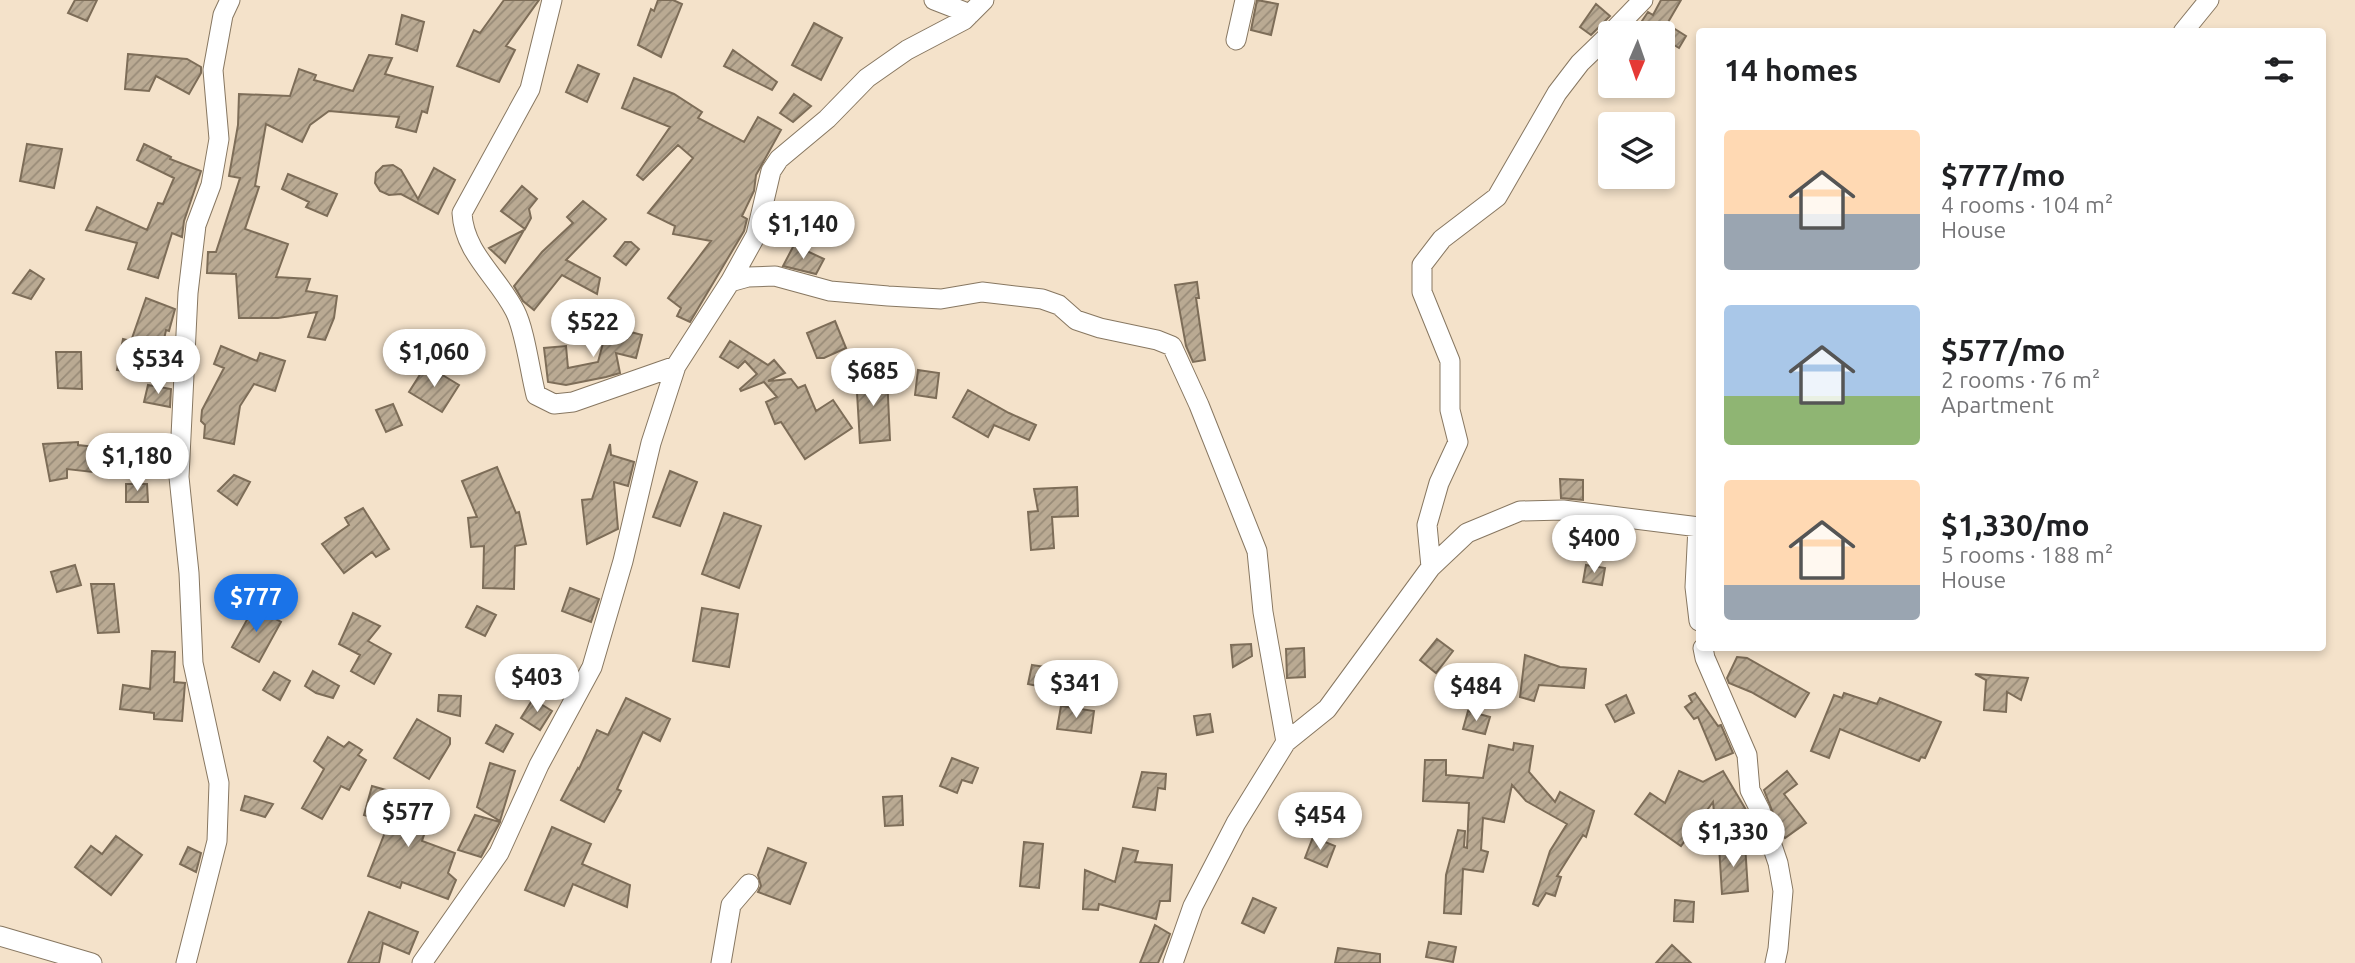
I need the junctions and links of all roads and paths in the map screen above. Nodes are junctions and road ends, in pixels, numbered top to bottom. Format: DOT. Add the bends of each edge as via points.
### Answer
graph roads {
  1 [pos="552,0"];
  2 [pos="934,0"];
  3 [pos="1245,0"];
  4 [pos="1643,0"];
  5 [pos="2209,0"];
  6 [pos="226,2"];
  7 [pos="977,7"];
  8 [pos="1623,21"];
  9 [pos="2186,28"];
  10 [pos="1236,40"];
  11 [pos="1598,46"];
  12 [pos="730,282"];
  13 [pos="676,366"];
  14 [pos="1696,527"];
  15 [pos="1431,567"];
  16 [pos="1696,572"];
  17 [pos="1696,596"];
  18 [pos="1704,651"];
  19 [pos="1286,742"];
  20 [pos="749,884"];
  21 [pos="0,936"];
  22 [pos="92,963"];
  23 [pos="186,963"];
  24 [pos="422,963"];
  25 [pos="721,963"];
  26 [pos="1173,963"];
  27 [pos="1775,963"];
  1 -- 13 [label="street" via="530,89 462,213 463,229 517,314 536,395 554,404 573,402"];
  2 -- 7 [label="street"];
  3 -- 10 [label="street"];
  4 -- 8 [label="street"];
  5 -- 9 [label="street"];
  6 -- 23 [label="street" via="214,70 219,139 211,185 196,225 188,293 179,477 193,663 219,783 217,841"];
  7 -- 12 [label="street" via="964,20 906,50 867,78 779,159 767,181 756,235"];
  11 -- 15 [label="street" via="1557,93 1497,197 1442,239 1422,265 1422,292 1450,361 1450,410 1458,442 1427,525"];
  12 -- 13 [label="street"];
  12 -- 19 [label="street" via="775,276 830,291 876,295 941,299 982,292 1042,299 1059,305 1076,320 1172,346 1257,551"];
  13 -- 24 [label="street" via="592,667 539,765 499,853"];
  14 -- 15 [label="street" via="1563,510 1520,511 1467,533"];
  15 -- 19 [label="street" via="1327,709"];
  16 -- 17 [label="street"];
  18 -- 27 [label="street" via="1747,755 1750,790 1778,863 1783,891"];
  19 -- 26 [label="street" via="1236,823 1193,906"];
  20 -- 25 [label="street" via="731,905"];
  21 -- 22 [label="street"];
}
